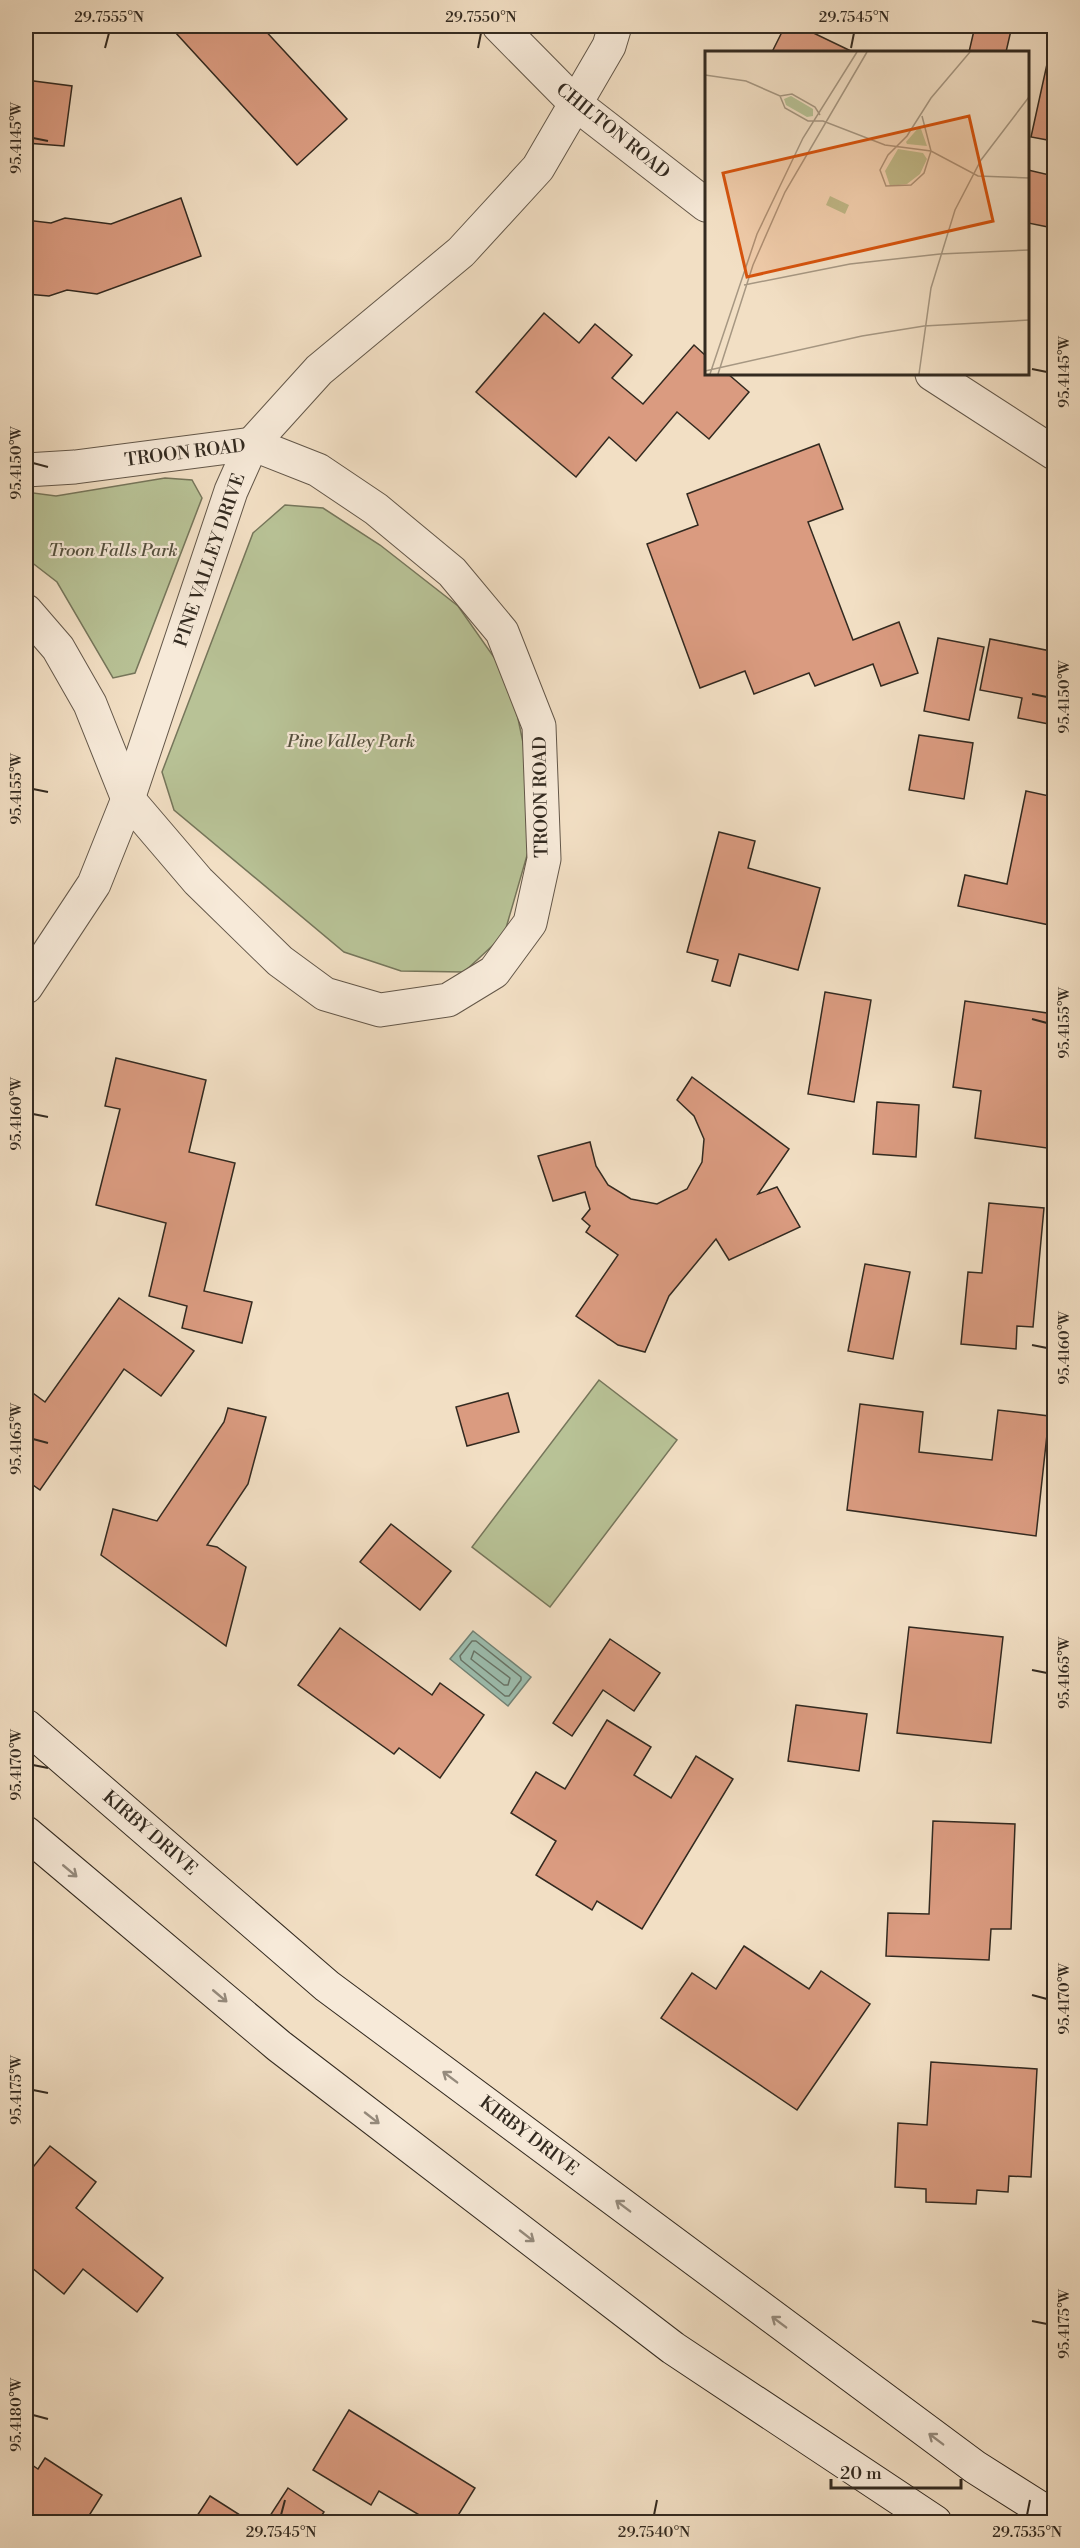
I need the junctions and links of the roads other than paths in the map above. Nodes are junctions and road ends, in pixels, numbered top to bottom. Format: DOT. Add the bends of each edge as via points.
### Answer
graph roads {
  1 [pos="499,26"];
  2 [pos="615,26"];
  3 [pos="577,105"];
  4 [pos="705,204"];
  5 [pos="934,375"];
  6 [pos="252,444"];
  7 [pos="1054,453"];
  8 [pos="26,470"];
  9 [pos="26,611"];
  10 [pos="128,800"];
  11 [pos="26,987"];
  12 [pos="26,1726"];
  13 [pos="26,1833"];
  14 [pos="1054,2517"];
  15 [pos="935,2523"];
  1 -- 3 [label="street, CHILTON ROAD"];
  2 -- 3 [label="street, PINE VALLEY DRIVE" via="609,46"];
  3 -- 4 [label="street, CHILTON ROAD"];
  3 -- 6 [label="street, PINE VALLEY DRIVE" via="538,168 461,252 319,370"];
  5 -- 7 [label="street"];
  6 -- 8 [label="street, TROON ROAD"];
  6 -- 10 [label="street, PINE VALLEY DRIVE" via="231,492"];
  6 -- 10 [label="street, TROON ROAD" via="318,470 376,509 452,572 502,632 539,726 544,859 530,923 494,972 448,1000 380,1010 325,994 280,961 198,881"];
  9 -- 10 [label="street, TROON ROAD" via="58,648 90,704"];
  10 -- 11 [label="street, PINE VALLEY DRIVE" via="94,884"];
  14 -- 12 [label="street, KIRBY DRIVE, one-way" via="975,2467 327,1986"];
  13 -- 15 [label="street, one-way" via="279,2046 673,2348"];
}
